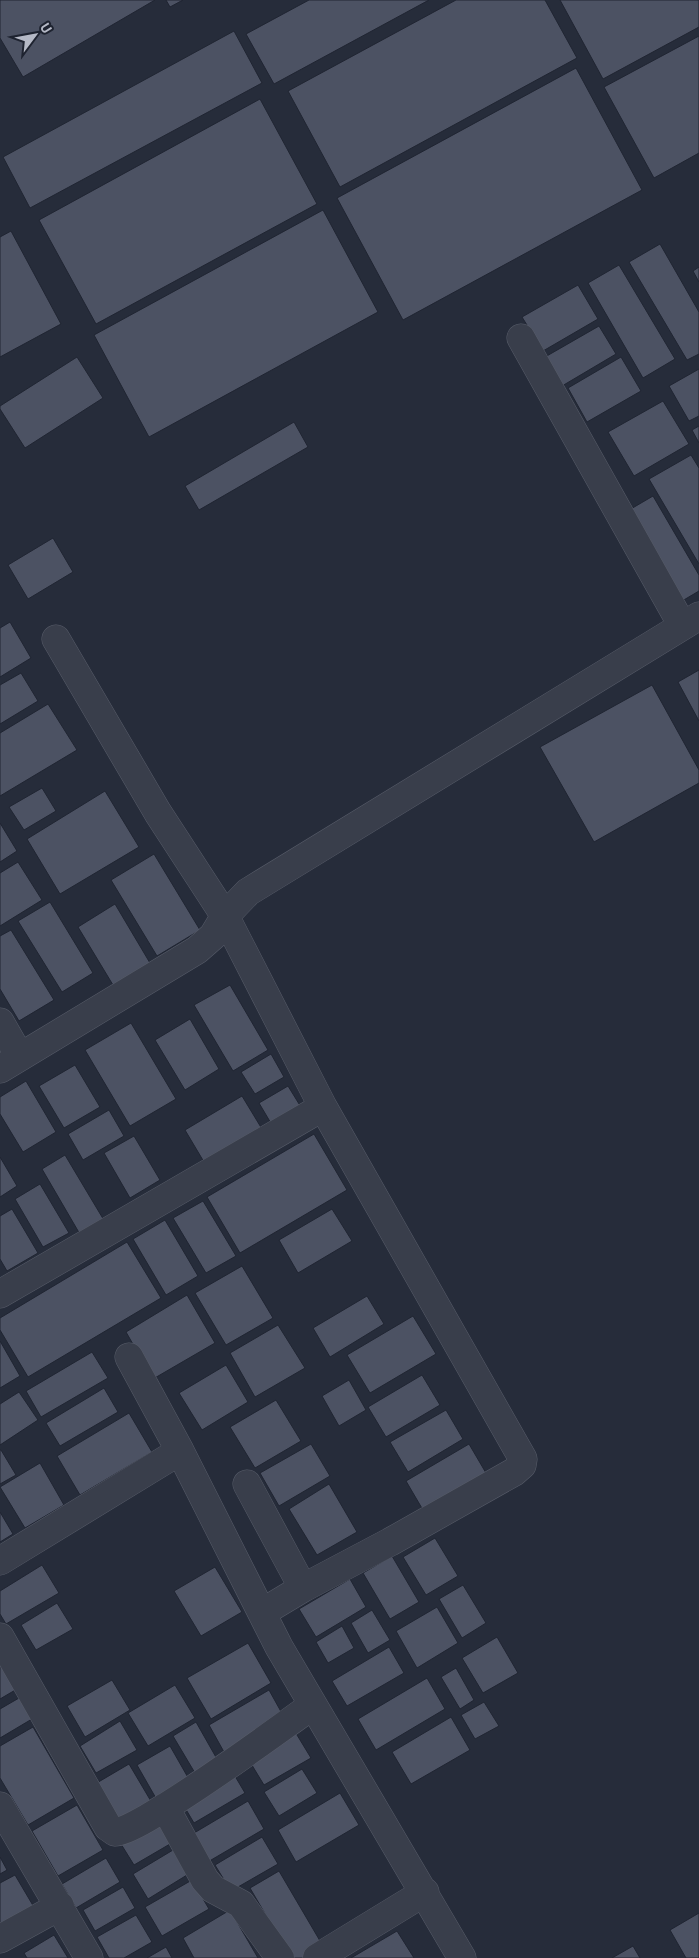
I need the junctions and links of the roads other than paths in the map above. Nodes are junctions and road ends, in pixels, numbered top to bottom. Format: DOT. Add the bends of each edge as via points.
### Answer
graph roads {
  1 [pos="520,338"];
  2 [pos="690,621"];
  3 [pos="56,639"];
  4 [pos="225,916"];
  5 [pos="0,1022"];
  6 [pos="10,1063"];
  7 [pos="323,1107"];
  8 [pos="0,1294"];
  9 [pos="129,1357"];
  10 [pos="180,1451"];
  11 [pos="247,1484"];
  12 [pos="0,1562"];
  13 [pos="303,1588"];
  14 [pos="263,1612"];
  15 [pos="0,1637"];
  16 [pos="313,1705"];
  17 [pos="0,1806"];
  18 [pos="165,1807"];
  19 [pos="425,1892"];
  20 [pos="60,1906"];
  21 [pos="0,1939"];
  22 [pos="89,1958"];
  23 [pos="280,1958"];
  24 [pos="316,1958"];
  25 [pos="462,1958"];
  1 -- 2 [label="street"];
  2 -- 4 [label="street" via="248,892"];
  3 -- 4 [label="street" via="158,813"];
  4 -- 6 [label="street" via="213,936 196,950"];
  4 -- 7 [label="street"];
  5 -- 6 [label="street"];
  7 -- 8 [label="street"];
  7 -- 13 [label="street" via="523,1459 514,1472"];
  9 -- 10 [label="street"];
  10 -- 12 [label="street"];
  10 -- 14 [label="street"];
  11 -- 13 [label="street"];
  13 -- 14 [label="street"];
  14 -- 16 [label="street"];
  15 -- 18 [label="street" via="108,1827 121,1832"];
  16 -- 18 [label="street"];
  16 -- 19 [label="street"];
  17 -- 20 [label="street"];
  18 -- 23 [label="street" via="205,1880 213,1889 241,1904"];
  19 -- 24 [label="street"];
  19 -- 25 [label="street"];
  20 -- 21 [label="street"];
  20 -- 22 [label="street"];
}
